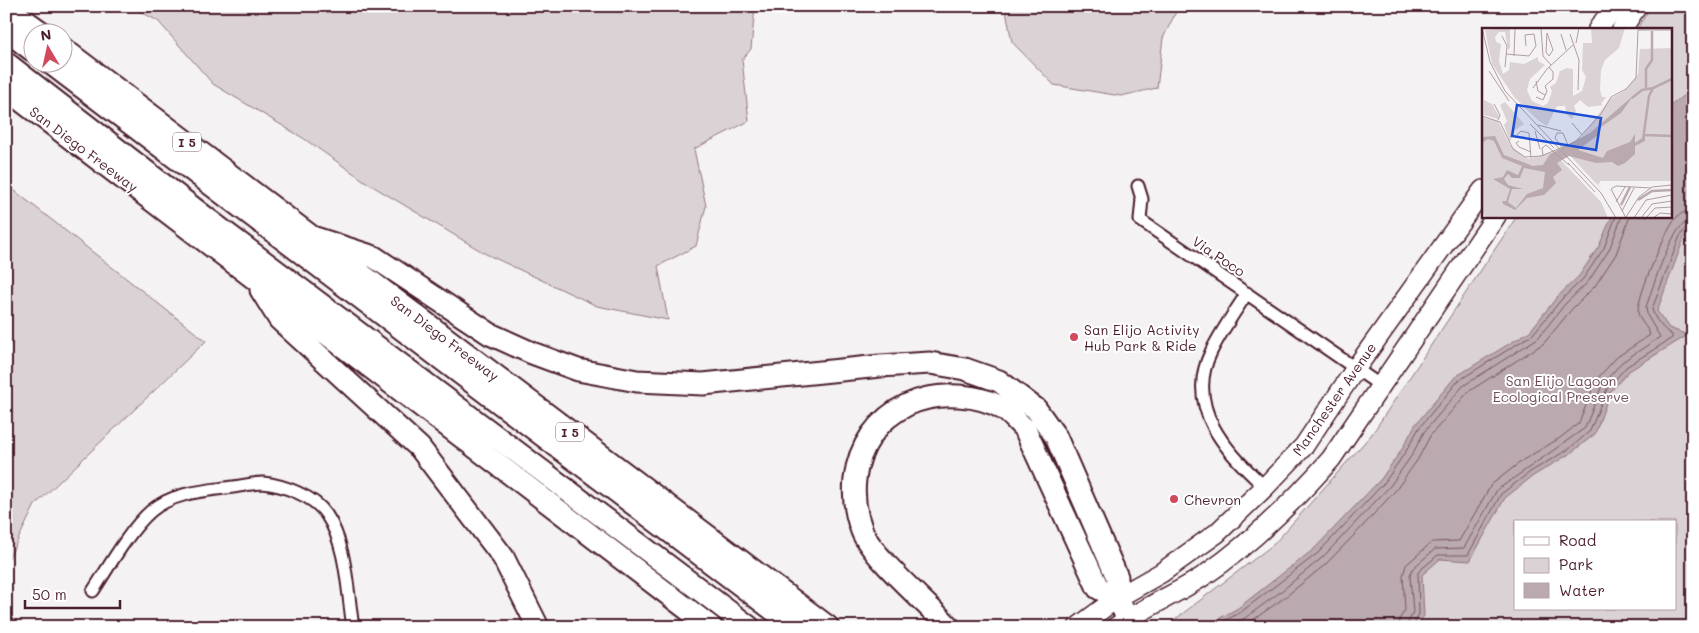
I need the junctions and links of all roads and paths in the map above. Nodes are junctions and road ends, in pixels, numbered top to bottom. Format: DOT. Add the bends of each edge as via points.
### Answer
graph roads {
  1 [pos="1614,6"];
  2 [pos="1637,6"];
  3 [pos="6,7"];
  4 [pos="27,22"];
  5 [pos="1599,28"];
  6 [pos="1623,28"];
  7 [pos="6,30"];
  8 [pos="22,42"];
  9 [pos="72,56"];
  10 [pos="6,63"];
  11 [pos="63,72"];
  12 [pos="6,89"];
  13 [pos="1138,186"];
  14 [pos="1482,191"];
  15 [pos="1495,218"];
  16 [pos="312,237"];
  17 [pos="252,277"];
  18 [pos="1247,292"];
  19 [pos="1356,368"];
  20 [pos="1381,386"];
  21 [pos="1265,488"];
  22 [pos="92,591"];
  23 [pos="1117,598"];
  24 [pos="1122,623"];
  25 [pos="353,627"];
  26 [pos="538,627"];
  27 [pos="711,627"];
  28 [pos="749,627"];
  29 [pos="796,627"];
  30 [pos="828,627"];
  31 [pos="949,627"];
  32 [pos="1078,627"];
  1 -- 5 [label="main road"];
  2 -- 6 [label="main road"];
  3 -- 4 [label="highway"];
  7 -- 8 [label="highway"];
  9 -- 16 [label="highway, San Diego Freeway / I 5"];
  10 -- 28 [label="highway" via="206,218"];
  11 -- 29 [label="highway"];
  12 -- 17 [label="highway, San Diego Freeway"];
  13 -- 18 [label="street, Via Poco" via="1142,198 1140,220"];
  14 -- 19 [label="main road, Manchester Avenue"];
  15 -- 20 [label="main road"];
  16 -- 23 [label="highway" via="374,257 490,334 578,370 636,381 703,384 930,363 965,369 999,381 1036,409 1056,437 1117,577"];
  16 -- 30 [label="highway, San Diego Freeway / I 5"];
  17 -- 26 [label="highway" via="279,319 420,448 503,557"];
  17 -- 27 [label="highway, San Diego Freeway"];
  18 -- 19 [label="street"];
  18 -- 21 [label="street, Via Poco" via="1210,353 1203,394 1215,434"];
  19 -- 20 [label="street"];
  19 -- 21 [label="main road, Manchester Avenue" via="1304,446"];
  20 -- 24 [label="main road" via="1331,459 1299,496 1253,539 1204,575"];
  21 -- 23 [label="main road, Manchester Avenue" via="1217,533 1161,573"];
  22 -- 25 [label="street" via="151,511 172,498 190,493 261,483 283,487 313,501 325,512 339,537"];
  23 -- 24 [label="highway"];
  23 -- 31 [label="highway" via="1098,588 1024,429 1005,410 975,397 940,394 914,401 890,414 858,457 854,485 855,508 863,533 878,556"];
  23 -- 32 [label="main road, Manchester Avenue"];
}
